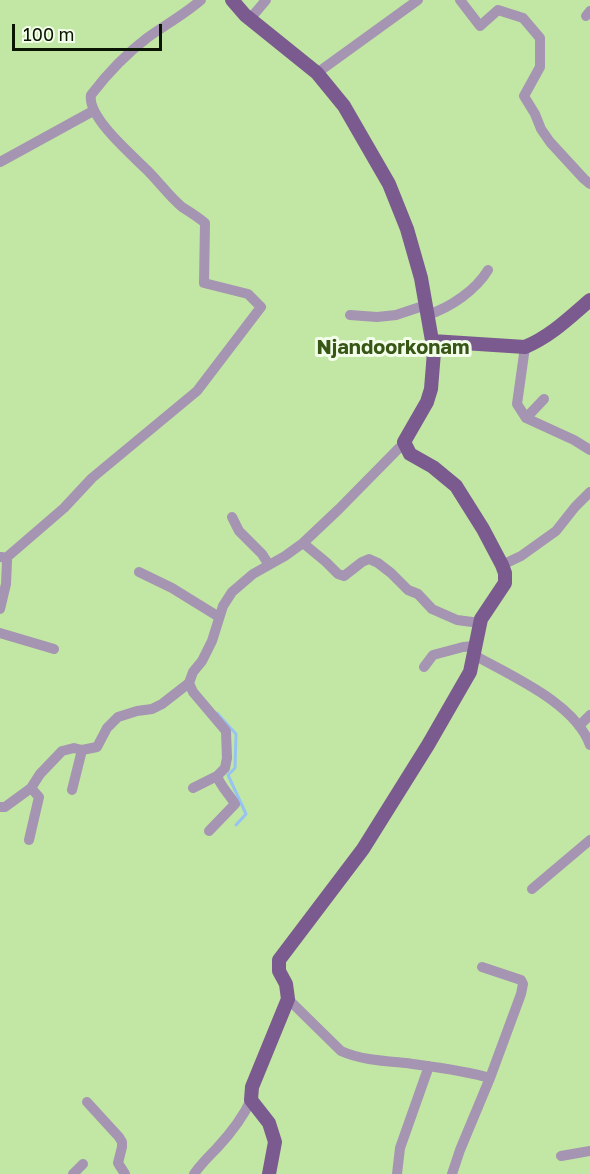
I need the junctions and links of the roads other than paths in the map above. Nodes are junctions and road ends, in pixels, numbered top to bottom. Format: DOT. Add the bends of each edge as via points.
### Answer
graph roads {
  1 [pos="201,0"];
  2 [pos="232,0"];
  3 [pos="266,0"];
  4 [pos="418,0"];
  5 [pos="460,0"];
  6 [pos="250,19"];
  7 [pos="317,73"];
  8 [pos="93,111"];
  9 [pos="0,162"];
  10 [pos="590,184"];
  11 [pos="488,270"];
  12 [pos="590,300"];
  13 [pos="427,310"];
  14 [pos="350,315"];
  15 [pos="432,341"];
  16 [pos="525,347"];
  17 [pos="544,399"];
  18 [pos="526,418"];
  19 [pos="406,446"];
  20 [pos="587,448"];
  21 [pos="590,492"];
  22 [pos="232,517"];
  23 [pos="303,543"];
  24 [pos="3,558"];
  25 [pos="269,565"];
  26 [pos="502,565"];
  27 [pos="139,572"];
  28 [pos="0,609"];
  29 [pos="219,617"];
  30 [pos="480,623"];
  31 [pos="0,633"];
  32 [pos="54,649"];
  33 [pos="475,650"];
  34 [pos="424,667"];
  35 [pos="189,682"];
  36 [pos="590,715"];
  37 [pos="579,726"];
  38 [pos="590,745"];
  39 [pos="81,750"];
  40 [pos="217,776"];
  41 [pos="31,788"];
  42 [pos="193,788"];
  43 [pos="72,790"];
  44 [pos="0,807"];
  45 [pos="209,831"];
  46 [pos="29,840"];
  47 [pos="590,840"];
  48 [pos="532,889"];
  49 [pos="482,967"];
  50 [pos="288,999"];
  51 [pos="429,1066"];
  52 [pos="490,1078"];
  53 [pos="251,1100"];
  54 [pos="87,1102"];
  55 [pos="590,1151"];
  56 [pos="561,1156"];
  57 [pos="83,1164"];
  58 [pos="73,1174"];
  59 [pos="125,1174"];
  60 [pos="195,1174"];
  61 [pos="269,1174"];
  62 [pos="397,1174"];
  63 [pos="452,1174"];
  1 -- 8 [label="street" via="145,40 109,72 91,95"];
  2 -- 6 [label="main road"];
  3 -- 6 [label="street"];
  4 -- 7 [label="street"];
  5 -- 10 [label="street" via="480,26 498,10 523,18 540,38 540,67 524,96 550,142"];
  6 -- 7 [label="main road"];
  7 -- 13 [label="main road" via="344,106 389,184 407,229"];
  8 -- 9 [label="street"];
  8 -- 24 [label="street" via="132,157 205,223 204,283 248,294 261,307 197,391"];
  11 -- 13 [label="street" via="482,280 451,305"];
  12 -- 16 [label="main road" via="556,330"];
  13 -- 14 [label="street" via="377,317"];
  13 -- 15 [label="main road"];
  15 -- 16 [label="main road"];
  15 -- 19 [label="main road" via="431,389 404,442"];
  16 -- 18 [label="street" via="517,404"];
  17 -- 18 [label="street"];
  18 -- 20 [label="street"];
  19 -- 23 [label="street" via="399,448"];
  19 -- 26 [label="main road" via="410,454 456,486"];
  21 -- 26 [label="street" via="556,531"];
  22 -- 25 [label="street" via="239,531"];
  23 -- 25 [label="street"];
  23 -- 30 [label="street" via="338,574 344,576 369,559 432,609 457,620"];
  24 -- 28 [label="street" via="7,561 6,584"];
  25 -- 29 [label="street" via="232,592"];
  26 -- 30 [label="main road" via="506,583"];
  27 -- 29 [label="street"];
  29 -- 35 [label="street" via="212,641"];
  30 -- 33 [label="main road"];
  31 -- 32 [label="street"];
  33 -- 34 [label="street" via="463,646 433,655"];
  33 -- 37 [label="street" via="554,700"];
  33 -- 50 [label="main road" via="470,672 363,849 279,960"];
  35 -- 39 [label="street" via="152,709 118,717 97,747"];
  35 -- 40 [label="street" via="226,731 227,758 225,768"];
  36 -- 37 [label="street"];
  37 -- 38 [label="street"];
  39 -- 41 [label="street" via="62,751"];
  39 -- 43 [label="street"];
  40 -- 42 [label="street"];
  40 -- 45 [label="street" via="235,804"];
  41 -- 44 [label="street"];
  41 -- 46 [label="street" via="39,797"];
  47 -- 48 [label="street"];
  49 -- 52 [label="street" via="515,977 523,984"];
  50 -- 51 [label="street" via="341,1051"];
  50 -- 53 [label="main road" via="255,1078"];
  51 -- 52 [label="street"];
  51 -- 62 [label="street" via="400,1148"];
  52 -- 63 [label="street"];
  53 -- 60 [label="street"];
  53 -- 61 [label="main road" via="269,1124 275,1142"];
  54 -- 59 [label="street" via="119,1137 122,1147 118,1163"];
  55 -- 56 [label="street"];
  57 -- 58 [label="street"];
}
